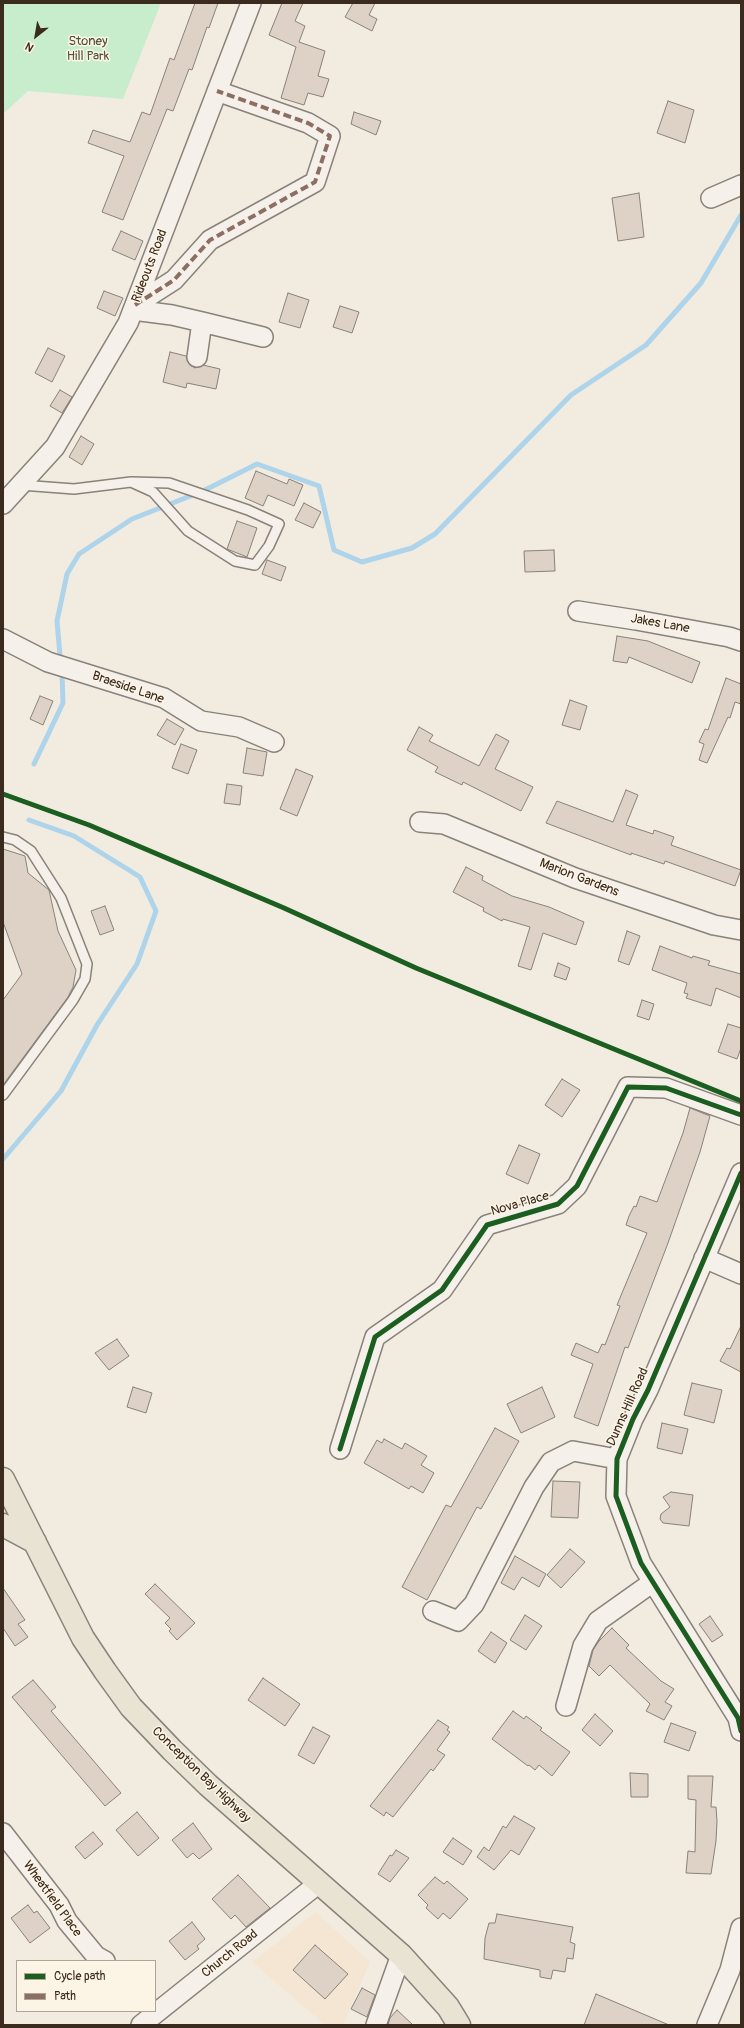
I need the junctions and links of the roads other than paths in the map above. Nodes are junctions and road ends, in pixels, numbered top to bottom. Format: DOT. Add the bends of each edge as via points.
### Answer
graph roads {
  1 [pos="251,3"];
  2 [pos="217,91"];
  3 [pos="741,184"];
  4 [pos="710,198"];
  5 [pos="134,307"];
  6 [pos="202,322"];
  7 [pos="263,337"];
  8 [pos="197,357"];
  9 [pos="131,482"];
  10 [pos="21,484"];
  11 [pos="3,504"];
  12 [pos="578,611"];
  13 [pos="3,640"];
  14 [pos="741,641"];
  15 [pos="274,742"];
  16 [pos="420,822"];
  17 [pos="3,837"];
  18 [pos="741,930"];
  19 [pos="3,1095"];
  20 [pos="741,1115"];
  21 [pos="741,1173"];
  22 [pos="704,1258"];
  23 [pos="741,1274"];
  24 [pos="340,1449"];
  25 [pos="617,1459"];
  26 [pos="3,1479"];
  27 [pos="3,1525"];
  28 [pos="35,1542"];
  29 [pos="653,1582"];
  30 [pos="432,1612"];
  31 [pos="566,1706"];
  32 [pos="741,1731"];
  33 [pos="3,1833"];
  34 [pos="319,1883"];
  35 [pos="741,1928"];
  36 [pos="401,1955"];
  37 [pos="103,1960"];
  38 [pos="156,2011"];
  39 [pos="376,2025"];
  40 [pos="459,2025"];
  41 [pos="706,2025"];
  1 -- 2 [label="street, Rideouts Road"];
  2 -- 5 [label="street, Rideouts Road"];
  2 -- 5 [label="street" via="308,123 330,136 314,182 210,240 174,280"];
  3 -- 4 [label="street"];
  5 -- 6 [label="street"];
  5 -- 10 [label="street, Rideouts Road" via="128,323 55,447"];
  6 -- 7 [label="street"];
  6 -- 8 [label="street"];
  9 -- 9 [label="lane" via="153,492 188,531 235,561 256,565 269,546 279,524 248,510 169,483"];
  9 -- 10 [label="lane" via="74,489"];
  10 -- 11 [label="street, Rideouts Road"];
  12 -- 14 [label="street, Jakes Lane"];
  13 -- 15 [label="street, Braeside Lane" via="48,662 164,698 201,722 239,727"];
  16 -- 18 [label="street, Marion Gardens" via="444,824 574,878 706,923"];
  17 -- 19 [label="lane" via="15,840 31,851 61,898 87,964 85,979 73,1000"];
  20 -- 24 [label="street, Nova Place" via="666,1088 628,1087 577,1186 558,1204 487,1225 442,1290 375,1337"];
  21 -- 22 [label="street, Dunns Hill Road"];
  22 -- 23 [label="street"];
  22 -- 25 [label="street, Dunns Hill Road"];
  25 -- 29 [label="street, Dunns Hill Road" via="616,1496 641,1563"];
  25 -- 30 [label="street" via="573,1452 551,1462 534,1487 474,1604 458,1621"];
  26 -- 28 [label="main road, Conception Bay Highway"];
  27 -- 28 [label="main road"];
  28 -- 34 [label="main road, Conception Bay Highway" via="83,1638 131,1707 208,1785"];
  29 -- 31 [label="street" via="598,1621 583,1646"];
  29 -- 32 [label="street, Dunns Hill Road" via="738,1718"];
  33 -- 37 [label="street, Wheatfield Place" via="59,1905 67,1921 96,1956"];
  34 -- 36 [label="main road, Conception Bay Highway"];
  34 -- 38 [label="street, Church Road"];
  35 -- 41 [label="street" via="730,1970"];
  36 -- 39 [label="street"];
  36 -- 40 [label="main road, Conception Bay Highway" via="448,2007"];
}
